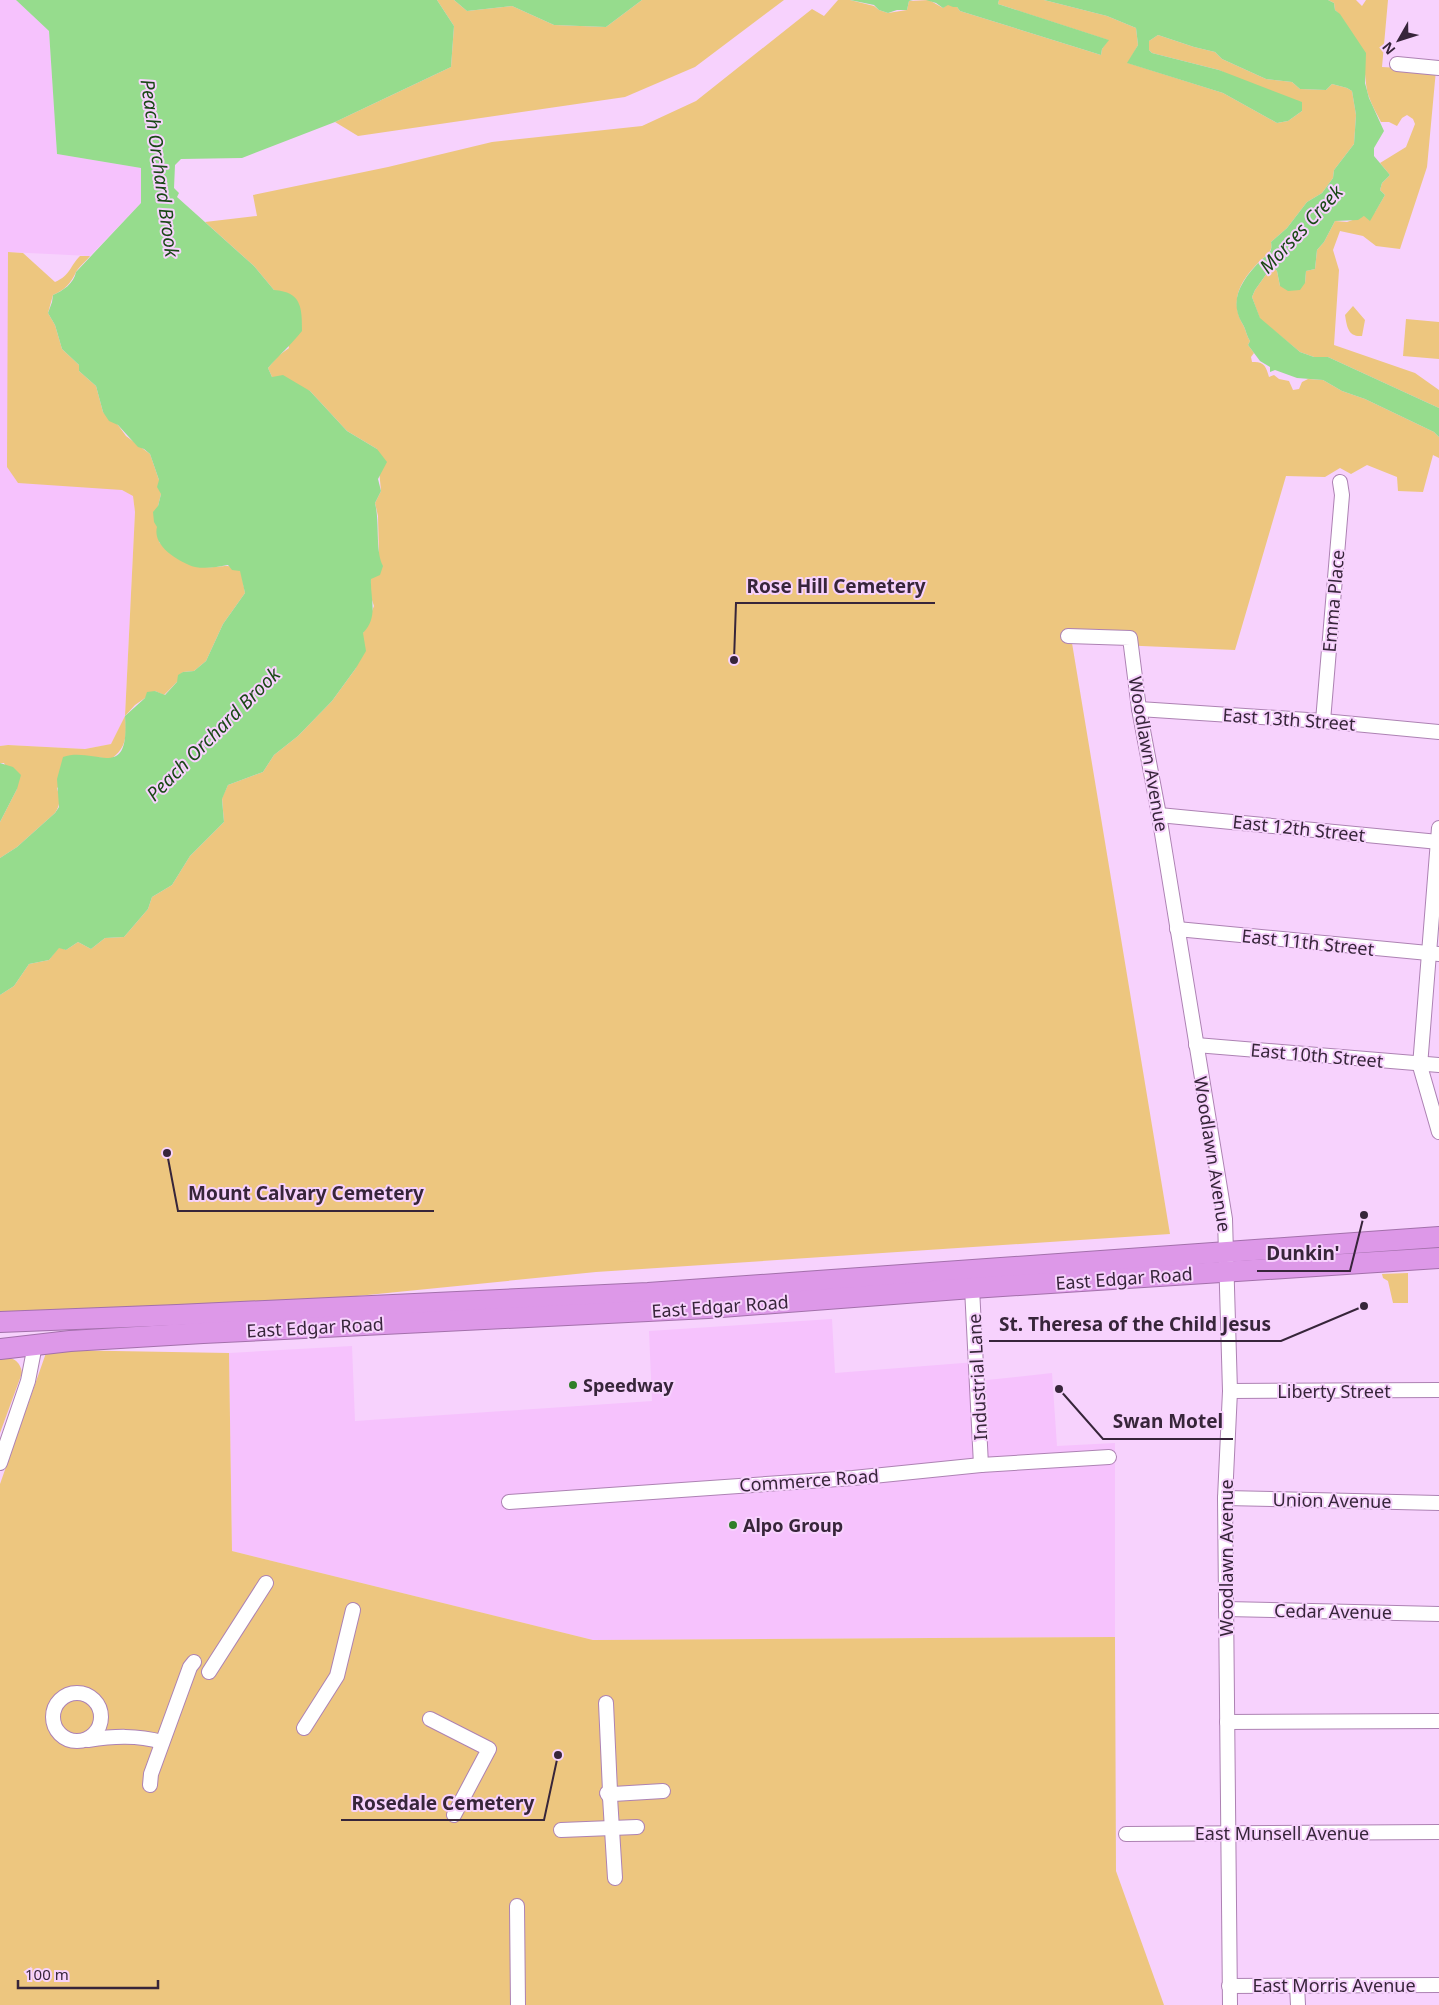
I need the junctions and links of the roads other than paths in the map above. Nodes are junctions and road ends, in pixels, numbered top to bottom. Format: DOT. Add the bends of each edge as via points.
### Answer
graph roads {
  1 [pos="1397,64"];
  2 [pos="1439,68"];
  3 [pos="1340,482"];
  4 [pos="1068,636"];
  5 [pos="1139,709"];
  6 [pos="1323,721"];
  7 [pos="1439,732"];
  8 [pos="1159,815"];
  9 [pos="1439,837"];
  10 [pos="1177,929"];
  11 [pos="1434,954"];
  12 [pos="1196,1045"];
  13 [pos="1420,1064"];
  14 [pos="1439,1065"];
  15 [pos="1439,1132"];
  16 [pos="1439,1237"];
  17 [pos="1226,1252"];
  18 [pos="1439,1258"];
  19 [pos="1227,1272"];
  20 [pos="972,1288"];
  21 [pos="0,1322"];
  22 [pos="0,1336"];
  23 [pos="120,1338"];
  24 [pos="35,1344"];
  25 [pos="0,1348"];
  26 [pos="1439,1390"];
  27 [pos="1230,1391"];
  28 [pos="1109,1457"];
  29 [pos="0,1463"];
  30 [pos="981,1465"];
  31 [pos="1225,1498"];
  32 [pos="509,1502"];
  33 [pos="1439,1503"];
  34 [pos="266,1582"];
  35 [pos="1226,1609"];
  36 [pos="353,1610"];
  37 [pos="1439,1614"];
  38 [pos="194,1662"];
  39 [pos="209,1672"];
  40 [pos="606,1702"];
  41 [pos="430,1719"];
  42 [pos="1439,1721"];
  43 [pos="1227,1722"];
  44 [pos="304,1728"];
  45 [pos="88,1740"];
  46 [pos="162,1742"];
  47 [pos="150,1785"];
  48 [pos="663,1792"];
  49 [pos="611,1794"];
  50 [pos="454,1816"];
  51 [pos="637,1827"];
  52 [pos="612,1828"];
  53 [pos="561,1830"];
  54 [pos="1439,1832"];
  55 [pos="1228,1833"];
  56 [pos="1126,1834"];
  57 [pos="615,1878"];
  58 [pos="517,1906"];
  59 [pos="1297,1985"];
  60 [pos="1439,1985"];
  61 [pos="1229,1986"];
  62 [pos="518,2005"];
  63 [pos="1230,2005"];
  64 [pos="1298,2005"];
  1 -- 2 [label="street"];
  3 -- 6 [label="street, Emma Place" via="1342,495"];
  4 -- 5 [label="street, Woodlawn Avenue" via="1130,638"];
  5 -- 6 [label="street, East 13th Street"];
  5 -- 8 [label="street, Woodlawn Avenue"];
  6 -- 7 [label="street, East 13th Street"];
  8 -- 9 [label="street, East 12th Street"];
  8 -- 10 [label="street, Woodlawn Avenue"];
  9 -- 11 [label="street"];
  10 -- 11 [label="street, East 11th Street"];
  10 -- 12 [label="street, Woodlawn Avenue"];
  11 -- 13 [label="street"];
  12 -- 13 [label="street, East 10th Street"];
  12 -- 17 [label="street, Woodlawn Avenue" via="1225,1219"];
  13 -- 14 [label="street, East 10th Street"];
  13 -- 15 [label="street"];
  16 -- 17 [label="highway, East Edgar Road"];
  17 -- 19 [label="street, Woodlawn Avenue"];
  17 -- 21 [label="highway, East Edgar Road" via="648,1293"];
  18 -- 19 [label="highway, East Edgar Road"];
  19 -- 20 [label="highway, East Edgar Road"];
  19 -- 27 [label="street, Woodlawn Avenue"];
  20 -- 23 [label="highway, East Edgar Road" via="708,1308"];
  20 -- 30 [label="street, Industrial Lane"];
  22 -- 23 [label="highway" via="48,1333"];
  23 -- 24 [label="highway, East Edgar Road"];
  24 -- 25 [label="highway, East Edgar Road"];
  24 -- 29 [label="street" via="28,1381"];
  26 -- 27 [label="street, Liberty Street"];
  27 -- 31 [label="street, Woodlawn Avenue"];
  28 -- 30 [label="street, Commerce Road"];
  30 -- 32 [label="street, Commerce Road" via="853,1478"];
  31 -- 33 [label="street, Union Avenue"];
  31 -- 35 [label="street, Woodlawn Avenue"];
  34 -- 39 [label="street"];
  35 -- 37 [label="street, Cedar Avenue"];
  35 -- 43 [label="street, Woodlawn Avenue"];
  36 -- 44 [label="street" via="337,1676"];
  38 -- 46 [label="street"];
  40 -- 49 [label="street"];
  41 -- 50 [label="street" via="489,1749"];
  42 -- 43 [label="street"];
  43 -- 55 [label="street, Woodlawn Avenue"];
  45 -- 46 [label="street" via="131,1736"];
  46 -- 47 [label="street"];
  48 -- 49 [label="street"];
  49 -- 52 [label="street"];
  51 -- 52 [label="street"];
  52 -- 53 [label="street"];
  52 -- 57 [label="street"];
  54 -- 55 [label="street, East Munsell Avenue"];
  55 -- 56 [label="street, East Munsell Avenue"];
  55 -- 61 [label="street, Woodlawn Avenue"];
  58 -- 62 [label="street"];
  59 -- 60 [label="street, East Morris Avenue"];
  59 -- 61 [label="street, East Morris Avenue"];
  59 -- 64 [label="street"];
  61 -- 63 [label="street, Woodlawn Avenue"];
}
